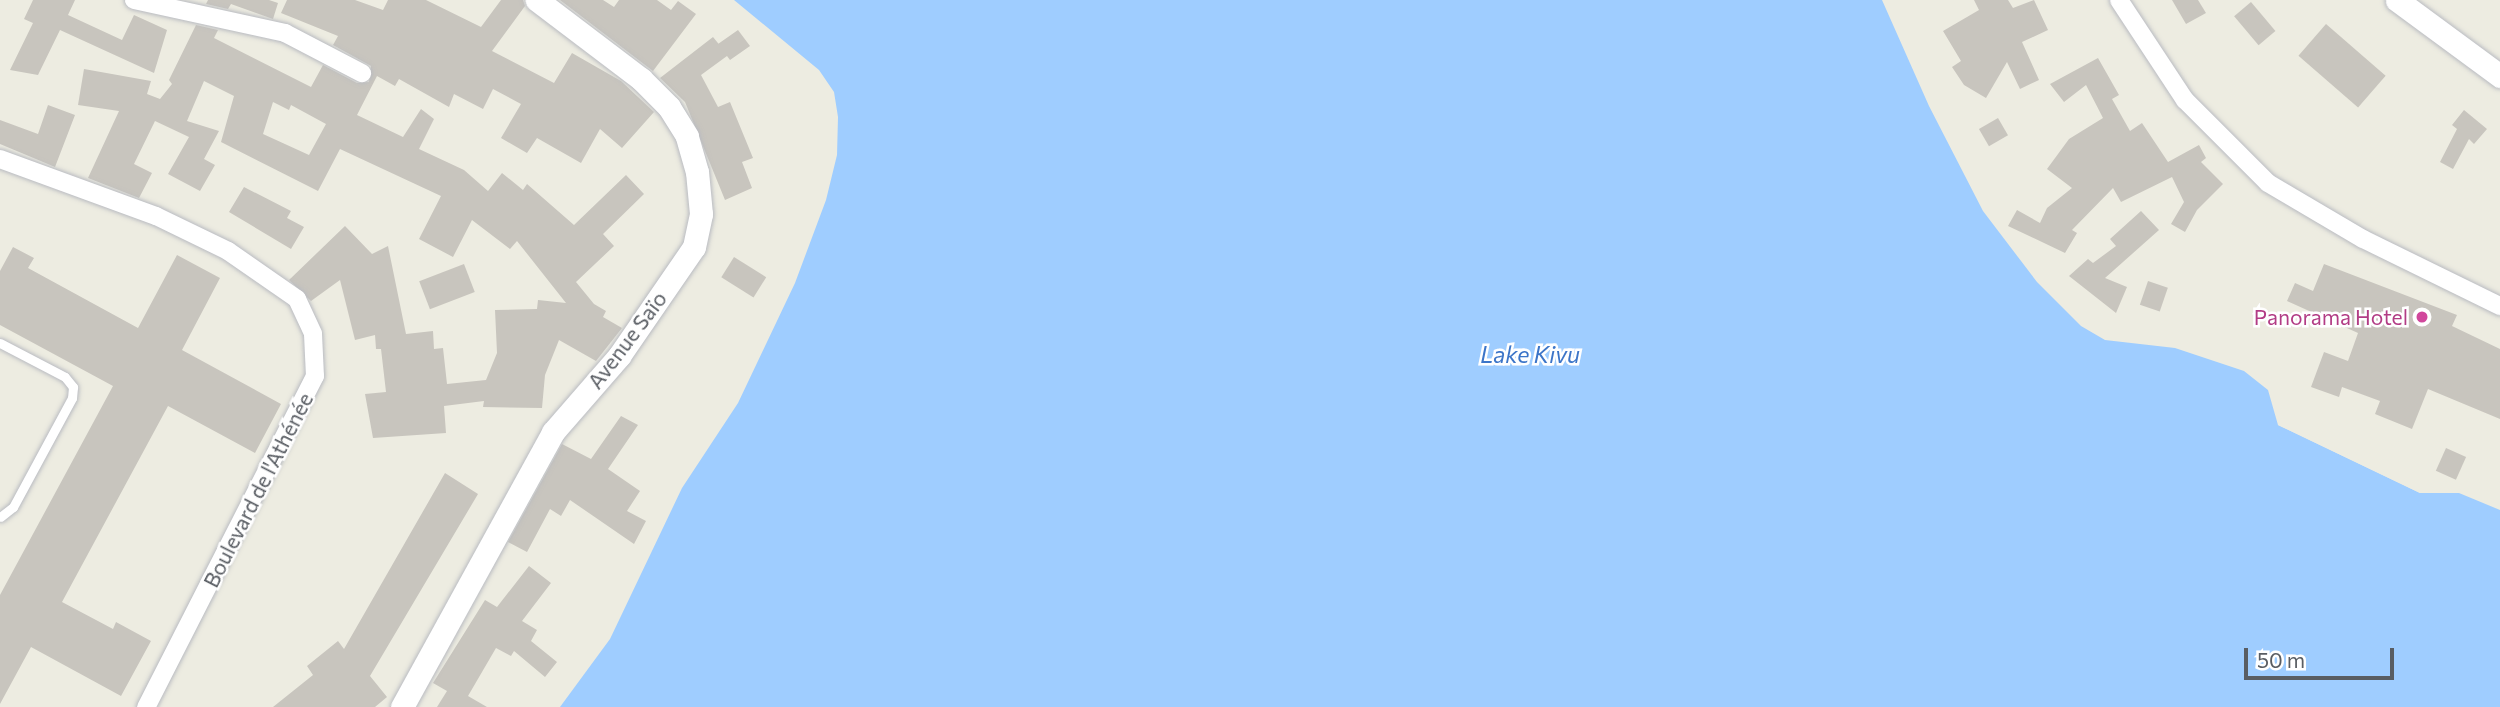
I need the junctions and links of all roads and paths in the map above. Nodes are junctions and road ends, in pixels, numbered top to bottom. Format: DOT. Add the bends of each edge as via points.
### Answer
graph roads {
  1 [pos="134,0"];
  2 [pos="537,0"];
  3 [pos="2119,0"];
  4 [pos="2397,0"];
  5 [pos="362,73"];
  6 [pos="2500,76"];
  7 [pos="0,159"];
  8 [pos="2500,306"];
  9 [pos="0,343"];
  10 [pos="0,517"];
  11 [pos="146,707"];
  12 [pos="402,707"];
  1 -- 5 [label="street" via="285,33"];
  2 -- 12 [label="street, Avenue Saïo" via="641,79 668,107 687,136 701,214 694,247 619,356 553,432"];
  3 -- 8 [label="street" via="2185,100 2268,183 2363,239"];
  4 -- 6 [label="street"];
  7 -- 11 [label="street, Boulevard de l'Athénée" via="156,216 228,251 297,299 313,334 315,376"];
  9 -- 10 [label="lane" via="65,377 73,387 72,398 13,507"];
}
